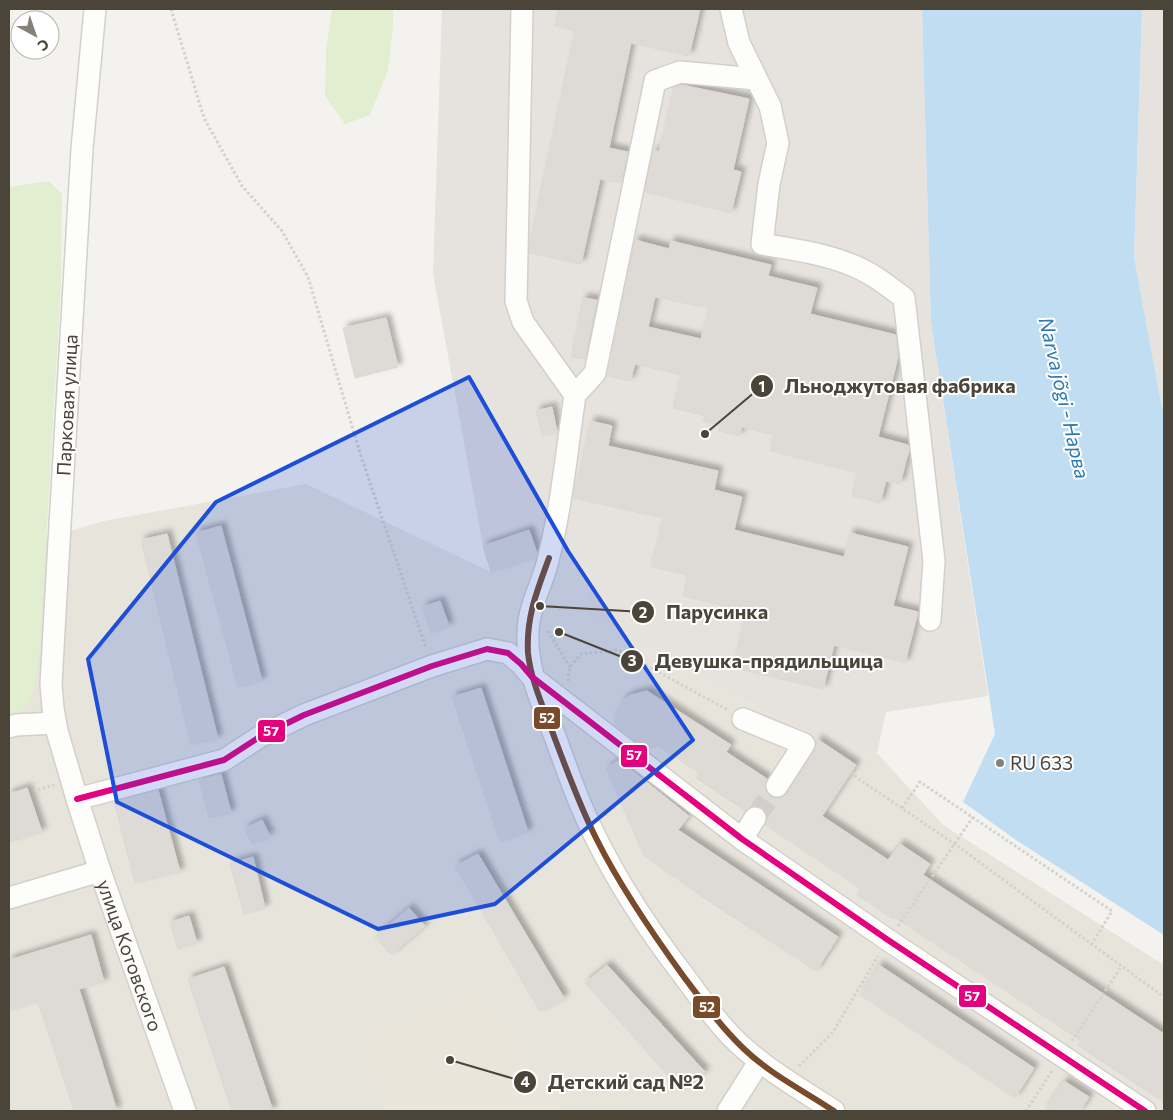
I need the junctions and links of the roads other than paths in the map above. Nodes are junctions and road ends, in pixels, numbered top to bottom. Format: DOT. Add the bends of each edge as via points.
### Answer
graph roads {
  1 [pos="95,9"];
  2 [pos="522,9"];
  3 [pos="731,9"];
  4 [pos="756,79"];
  5 [pos="575,395"];
  6 [pos="930,620"];
  7 [pos="532,677"];
  8 [pos="743,718"];
  9 [pos="56,723"];
  10 [pos="9,727"];
  11 [pos="777,786"];
  12 [pos="77,799"];
  13 [pos="755,818"];
  14 [pos="742,839"];
  15 [pos="100,871"];
  16 [pos="9,898"];
  17 [pos="759,1062"];
  18 [pos="185,1111"];
  19 [pos="728,1111"];
  20 [pos="834,1111"];
  21 [pos="1145,1111"];
  1 -- 9 [label="street, Парковая улица" via="82,149 54,622 51,684"];
  2 -- 5 [label="street" via="516,301 523,322"];
  3 -- 4 [label="street" via="739,43"];
  4 -- 5 [label="street" via="680,72 655,81 595,372"];
  4 -- 6 [label="street" via="770,106 778,143 762,244 804,251 849,264 880,280 904,298 934,561"];
  5 -- 7 [label="street" via="549,558 532,605 528,630"];
  7 -- 12 [label="street" via="508,653 487,649 432,666 304,715 224,760"];
  7 -- 14 [label="street"];
  7 -- 17 [label="street" via="578,801 615,874 660,945 709,1010"];
  8 -- 11 [label="street" via="804,744"];
  9 -- 10 [label="street"];
  9 -- 12 [label="street, Парковая улица"];
  12 -- 15 [label="street, улица Котовского"];
  13 -- 14 [label="street"];
  14 -- 21 [label="street"];
  15 -- 16 [label="street"];
  15 -- 18 [label="street, улица Котовского"];
  17 -- 19 [label="street"];
  17 -- 20 [label="street"];
}
